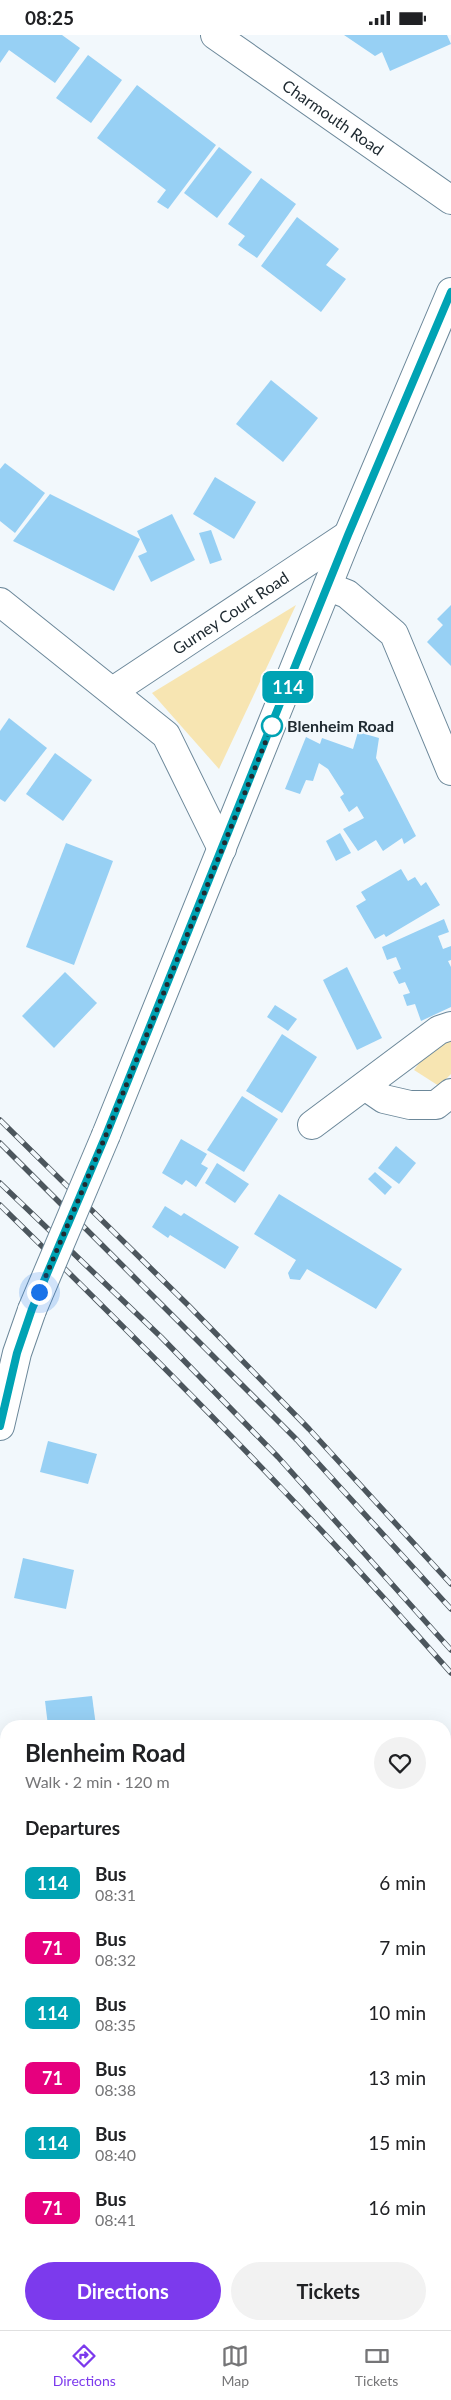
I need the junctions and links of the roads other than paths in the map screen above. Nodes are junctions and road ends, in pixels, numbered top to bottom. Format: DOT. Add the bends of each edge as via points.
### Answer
graph roads {
  1 [pos="215,35"];
  2 [pos="451,200"];
  3 [pos="451,292"];
  4 [pos="348,535"];
  5 [pos="329,587"];
  6 [pos="0,602"];
  7 [pos="113,691"];
  8 [pos="451,771"];
  9 [pos="222,849"];
  10 [pos="451,1026"];
  11 [pos="365,1086"];
  12 [pos="451,1093"];
  13 [pos="312,1125"];
  14 [pos="0,1426"];
  1 -- 2 [label="street, Charmouth Road"];
  3 -- 4 [label="street"];
  4 -- 5 [label="street"];
  4 -- 7 [label="street, Gurney Court Road"];
  5 -- 8 [label="street" via="347,594 394,634"];
  5 -- 9 [label="street"];
  6 -- 7 [label="street"];
  7 -- 9 [label="street" via="166,735"];
  9 -- 14 [label="street, bridge" via="32,1309 17,1353"];
  10 -- 11 [label="street" via="439,1030"];
  11 -- 12 [label="street" via="384,1099 410,1105 436,1105"];
  11 -- 13 [label="street"];
}
